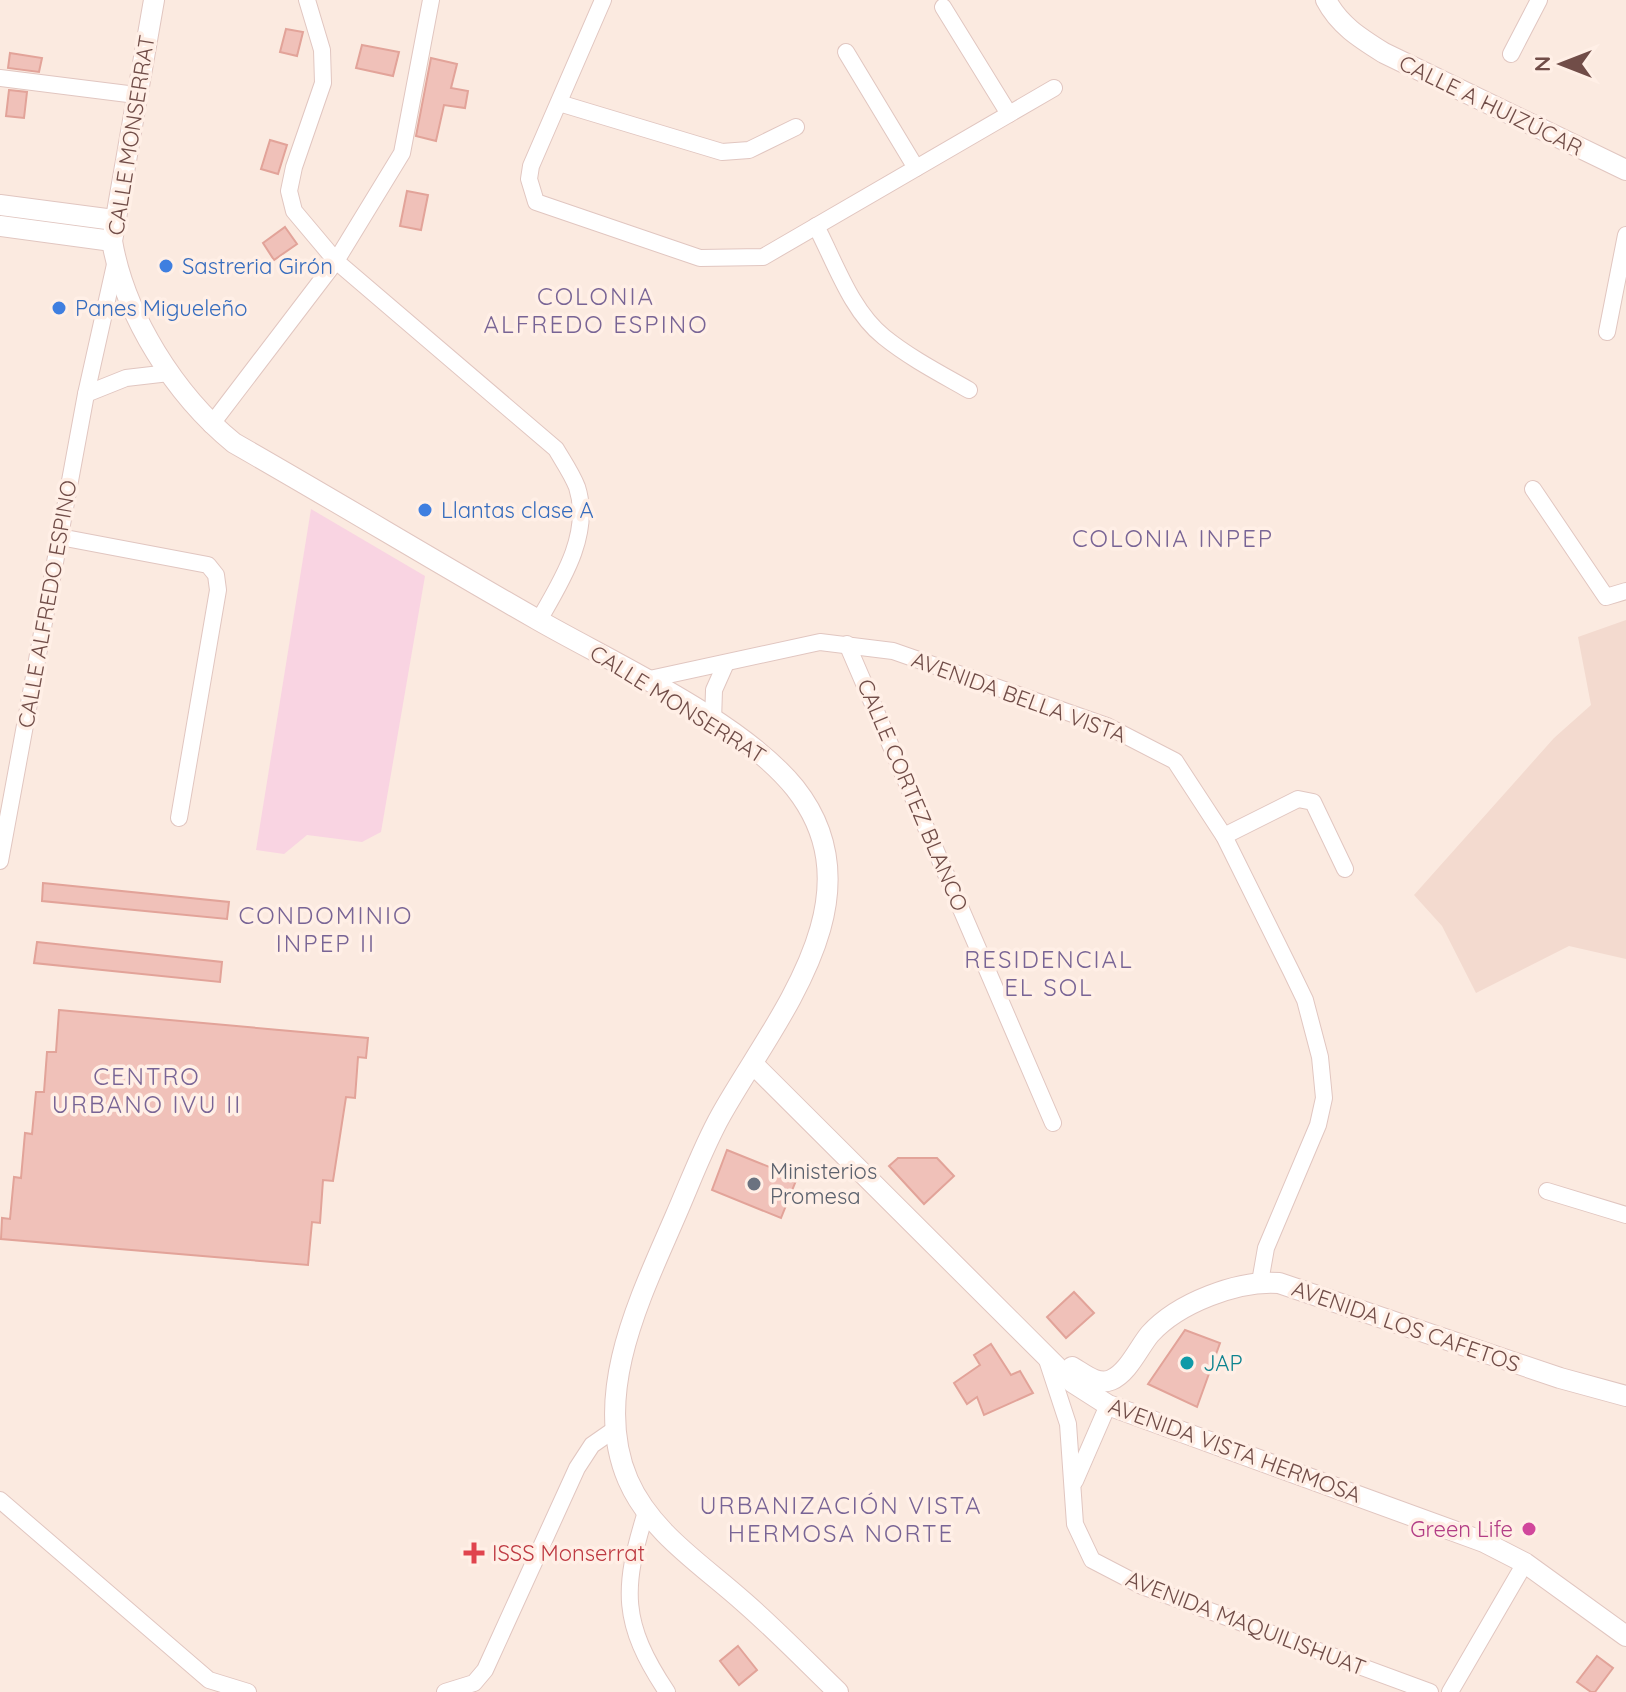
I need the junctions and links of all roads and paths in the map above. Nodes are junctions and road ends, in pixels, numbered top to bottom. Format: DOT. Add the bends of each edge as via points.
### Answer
graph roads {
  1 [pos="154,0"];
  2 [pos="307,0"];
  3 [pos="431,0"];
  4 [pos="603,0"];
  5 [pos="1326,0"];
  6 [pos="1539,0"];
  7 [pos="943,7"];
  8 [pos="846,52"];
  9 [pos="1511,54"];
  10 [pos="0,78"];
  11 [pos="1054,88"];
  12 [pos="136,95"];
  13 [pos="559,103"];
  14 [pos="1009,114"];
  15 [pos="796,127"];
  16 [pos="916,168"];
  17 [pos="1626,170"];
  18 [pos="0,205"];
  19 [pos="0,226"];
  20 [pos="816,226"];
  21 [pos="1626,235"];
  22 [pos="114,240"];
  23 [pos="336,261"];
  24 [pos="1607,332"];
  25 [pos="169,373"];
  26 [pos="969,390"];
  27 [pos="86,394"];
  28 [pos="211,425"];
  29 [pos="1533,489"];
  30 [pos="60,537"];
  31 [pos="1626,591"];
  32 [pos="539,620"];
  33 [pos="847,644"];
  34 [pos="726,663"];
  35 [pos="645,680"];
  36 [pos="713,721"];
  37 [pos="179,818"];
  38 [pos="1224,836"];
  39 [pos="0,861"];
  40 [pos="1345,869"];
  41 [pos="753,1064"];
  42 [pos="1053,1123"];
  43 [pos="1547,1191"];
  44 [pos="1626,1215"];
  45 [pos="1260,1282"];
  46 [pos="1044,1351"];
  47 [pos="1120,1375"];
  48 [pos="1626,1396"];
  49 [pos="1108,1405"];
  50 [pos="1173,1428"];
  51 [pos="615,1429"];
  52 [pos="1073,1486"];
  53 [pos="0,1500"];
  54 [pos="646,1512"];
  55 [pos="1525,1563"];
  56 [pos="1624,1630"];
  57 [pos="248,1692"];
  58 [pos="445,1692"];
  59 [pos="667,1692"];
  60 [pos="838,1692"];
  61 [pos="1430,1692"];
  62 [pos="1450,1692"];
  1 -- 12 [label="street, CALLE MONSERRAT"];
  2 -- 23 [label="street" via="322,50 323,83 289,191 294,211"];
  3 -- 23 [label="street" via="402,153"];
  4 -- 13 [label="street"];
  5 -- 17 [label="street, CALLE A HUIZÚCAR" via="1354,34 1384,53"];
  6 -- 9 [label="street"];
  7 -- 14 [label="street"];
  8 -- 16 [label="street"];
  10 -- 12 [label="street"];
  11 -- 14 [label="street"];
  12 -- 22 [label="street, CALLE MONSERRAT"];
  13 -- 15 [label="street" via="722,152 749,150"];
  13 -- 20 [label="street" via="531,166 536,202 700,258 763,257"];
  14 -- 16 [label="street"];
  16 -- 20 [label="street"];
  18 -- 22 [label="street"];
  19 -- 22 [label="street"];
  20 -- 26 [label="street" via="853,297 883,336"];
  21 -- 24 [label="street"];
  22 -- 25 [label="street, CALLE MONSERRAT" via="138,314"];
  22 -- 27 [label="street, CALLE ALFREDO ESPINO"];
  23 -- 28 [label="street"];
  23 -- 32 [label="street" via="556,449 577,487 580,513 568,570"];
  25 -- 27 [label="street" via="126,378"];
  25 -- 28 [label="street, CALLE MONSERRAT"];
  27 -- 30 [label="street, CALLE ALFREDO ESPINO"];
  28 -- 32 [label="street, CALLE MONSERRAT"];
  29 -- 31 [label="street" via="1606,597"];
  30 -- 37 [label="street" via="208,565 216,575 218,590"];
  30 -- 39 [label="street, CALLE ALFREDO ESPINO"];
  32 -- 35 [label="street, CALLE MONSERRAT"];
  33 -- 34 [label="street, AVENIDA BELLA VISTA" via="820,642"];
  33 -- 38 [label="street, AVENIDA BELLA VISTA" via="893,651 1107,726 1175,761"];
  33 -- 42 [label="street, CALLE CORTEZ BLANCO"];
  34 -- 35 [label="street, AVENIDA BELLA VISTA"];
  34 -- 36 [label="street" via="714,690"];
  35 -- 36 [label="street, CALLE MONSERRAT"];
  36 -- 41 [label="street, CALLE MONSERRAT" via="770,760 798,791 822,842 828,876 813,957"];
  38 -- 40 [label="street" via="1306,799 1313,802"];
  38 -- 45 [label="street, AVENIDA BELLA VISTA" via="1305,1000 1323,1080 1318,1125 1266,1248"];
  41 -- 46 [label="street, AVENIDA VISTA HERMOSA"];
  41 -- 51 [label="street, CALLE MONSERRAT" via="720,1117 639,1302 618,1380"];
  43 -- 44 [label="street"];
  45 -- 47 [label="street, AVENIDA LOS CAFETOS" via="1224,1291 1173,1316 1153,1330"];
  45 -- 48 [label="street, AVENIDA LOS CAFETOS" via="1279,1283"];
  46 -- 47 [label="street" via="1098,1381"];
  46 -- 49 [label="street, AVENIDA VISTA HERMOSA" via="1072,1382"];
  46 -- 52 [label="street, AVENIDA MAQUILISHUAT" via="1068,1424"];
  47 -- 50 [label="street" via="1126,1399"];
  49 -- 50 [label="street, AVENIDA VISTA HERMOSA"];
  49 -- 52 [label="street, AVENIDA MAQUILISHUAT"];
  50 -- 55 [label="street, AVENIDA VISTA HERMOSA" via="1484,1542"];
  51 -- 54 [label="street, CALLE MONSERRAT" via="624,1469"];
  51 -- 58 [label="street" via="592,1445 577,1468 485,1670 474,1683"];
  52 -- 61 [label="street, AVENIDA MAQUILISHUAT" via="1075,1524 1092,1560 1142,1586"];
  53 -- 57 [label="street" via="209,1680"];
  54 -- 59 [label="street" via="630,1565 633,1622 642,1655"];
  54 -- 60 [label="street, CALLE MONSERRAT"];
  55 -- 56 [label="street, AVENIDA VISTA HERMOSA"];
  55 -- 62 [label="street"];
}
